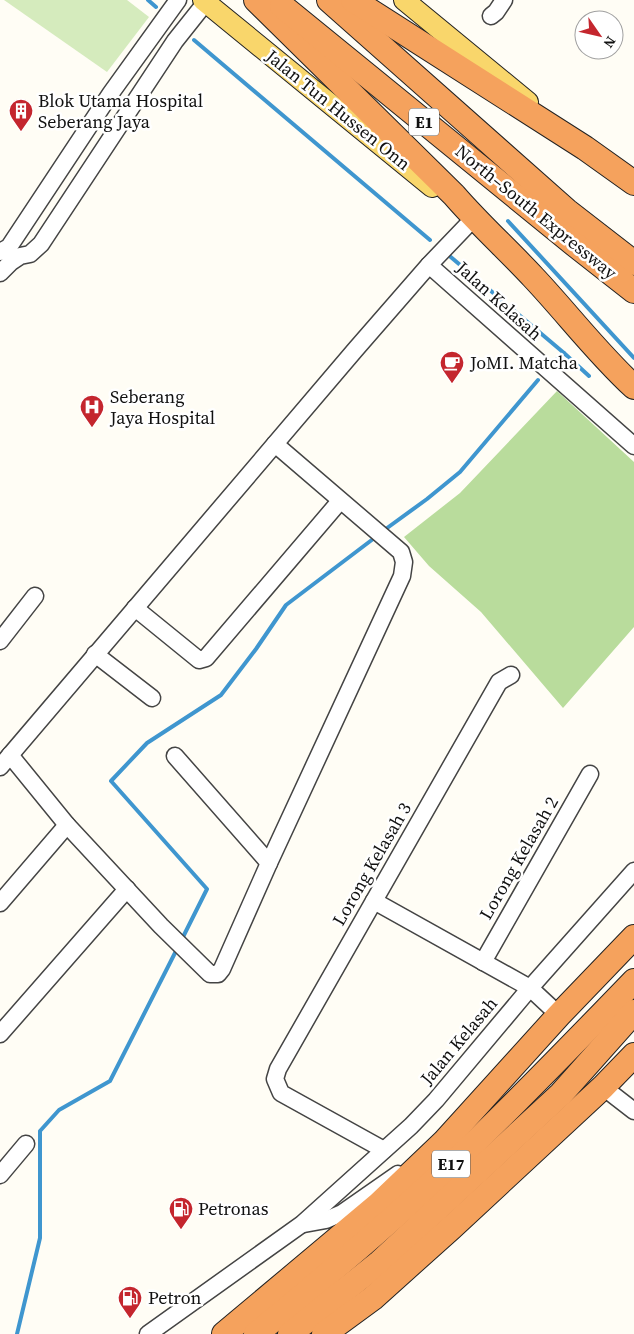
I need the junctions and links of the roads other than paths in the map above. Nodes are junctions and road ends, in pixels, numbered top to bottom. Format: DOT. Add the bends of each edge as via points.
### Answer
graph roads {
  1 [pos="178,0"];
  2 [pos="256,0"];
  3 [pos="275,0"];
  4 [pos="329,0"];
  5 [pos="353,0"];
  6 [pos="404,0"];
  7 [pos="504,0"];
  8 [pos="204,1"];
  9 [pos="491,16"];
  10 [pos="111,93"];
  11 [pos="131,107"];
  12 [pos="585,148"];
  13 [pos="52,181"];
  14 [pos="634,183"];
  15 [pos="72,195"];
  16 [pos="474,218"];
  17 [pos="0,252"];
  18 [pos="634,264"];
  19 [pos="429,265"];
  20 [pos="0,273"];
  21 [pos="634,291"];
  22 [pos="634,387"];
  23 [pos="275,444"];
  24 [pos="634,446"];
  25 [pos="340,502"];
  26 [pos="35,596"];
  27 [pos="135,608"];
  28 [pos="0,641"];
  29 [pos="95,654"];
  30 [pos="511,675"];
  31 [pos="152,698"];
  32 [pos="175,756"];
  33 [pos="5,761"];
  34 [pos="590,774"];
  35 [pos="66,825"];
  36 [pos="269,864"];
  37 [pos="634,871"];
  38 [pos="127,890"];
  39 [pos="374,901"];
  40 [pos="0,903"];
  41 [pos="634,937"];
  42 [pos="483,962"];
  43 [pos="634,981"];
  44 [pos="530,988"];
  45 [pos="634,1012"];
  46 [pos="559,1015"];
  47 [pos="0,1034"];
  48 [pos="634,1055"];
  49 [pos="603,1087"];
  50 [pos="634,1111"];
  51 [pos="444,1142"];
  52 [pos="26,1144"];
  53 [pos="384,1150"];
  54 [pos="0,1175"];
  55 [pos="302,1224"];
  56 [pos="148,1334"];
  57 [pos="224,1334"];
  58 [pos="256,1334"];
  59 [pos="290,1334"];
  60 [pos="324,1334"];
  1 -- 10 [label="street"];
  2 -- 16 [label="highway"];
  3 -- 21 [label="highway, North–South Expressway / E1"];
  4 -- 18 [label="highway, North–South Expressway / E1" via="567,211"];
  5 -- 12 [label="highway"];
  6 -- 12 [label="main road"];
  7 -- 9 [label="street"];
  8 -- 11 [label="street"];
  8 -- 16 [label="main road, Jalan Tun Hussen Onn" via="450,202"];
  10 -- 11 [label="street"];
  10 -- 13 [label="street"];
  11 -- 15 [label="street"];
  12 -- 14 [label="highway"];
  13 -- 15 [label="street"];
  13 -- 17 [label="street" via="9,247"];
  15 -- 20 [label="street" via="41,244 30,254 11,262"];
  16 -- 19 [label="street"];
  16 -- 22 [label="highway"];
  19 -- 23 [label="street"];
  19 -- 24 [label="street, Jalan Kelasah"];
  23 -- 25 [label="street"];
  23 -- 27 [label="street"];
  25 -- 27 [label="street" via="206,658 199,660"];
  25 -- 36 [label="street" via="401,552 404,562 402,576"];
  26 -- 28 [label="street"];
  27 -- 29 [label="street"];
  29 -- 31 [label="street"];
  29 -- 33 [label="street"];
  30 -- 39 [label="street, Lorong Kelasah 3" via="498,682"];
  32 -- 36 [label="street"];
  33 -- 35 [label="street"];
  34 -- 42 [label="street, Lorong Kelasah 2"];
  35 -- 38 [label="street"];
  35 -- 40 [label="street"];
  36 -- 38 [label="street" via="218,974 210,974"];
  37 -- 44 [label="street, Jalan Kelasah"];
  38 -- 47 [label="street"];
  39 -- 42 [label="street"];
  39 -- 53 [label="street, Lorong Kelasah 3" via="275,1079 281,1093"];
  41 -- 46 [label="highway"];
  42 -- 44 [label="street"];
  43 -- 58 [label="highway, E17" via="466,1151 354,1253"];
  44 -- 46 [label="street"];
  44 -- 53 [label="street, Jalan Kelasah" via="436,1100"];
  45 -- 59 [label="highway, E17" via="561,1094 380,1262"];
  46 -- 51 [label="highway"];
  48 -- 49 [label="highway"];
  49 -- 50 [label="street"];
  49 -- 60 [label="highway" via="373,1298"];
  51 -- 55 [label="street" via="342,1213 326,1220"];
  51 -- 57 [label="highway" via="378,1204"];
  52 -- 54 [label="street"];
  53 -- 55 [label="street, Jalan Kelasah"];
  55 -- 56 [label="street, Jalan Kelasah"];
}
